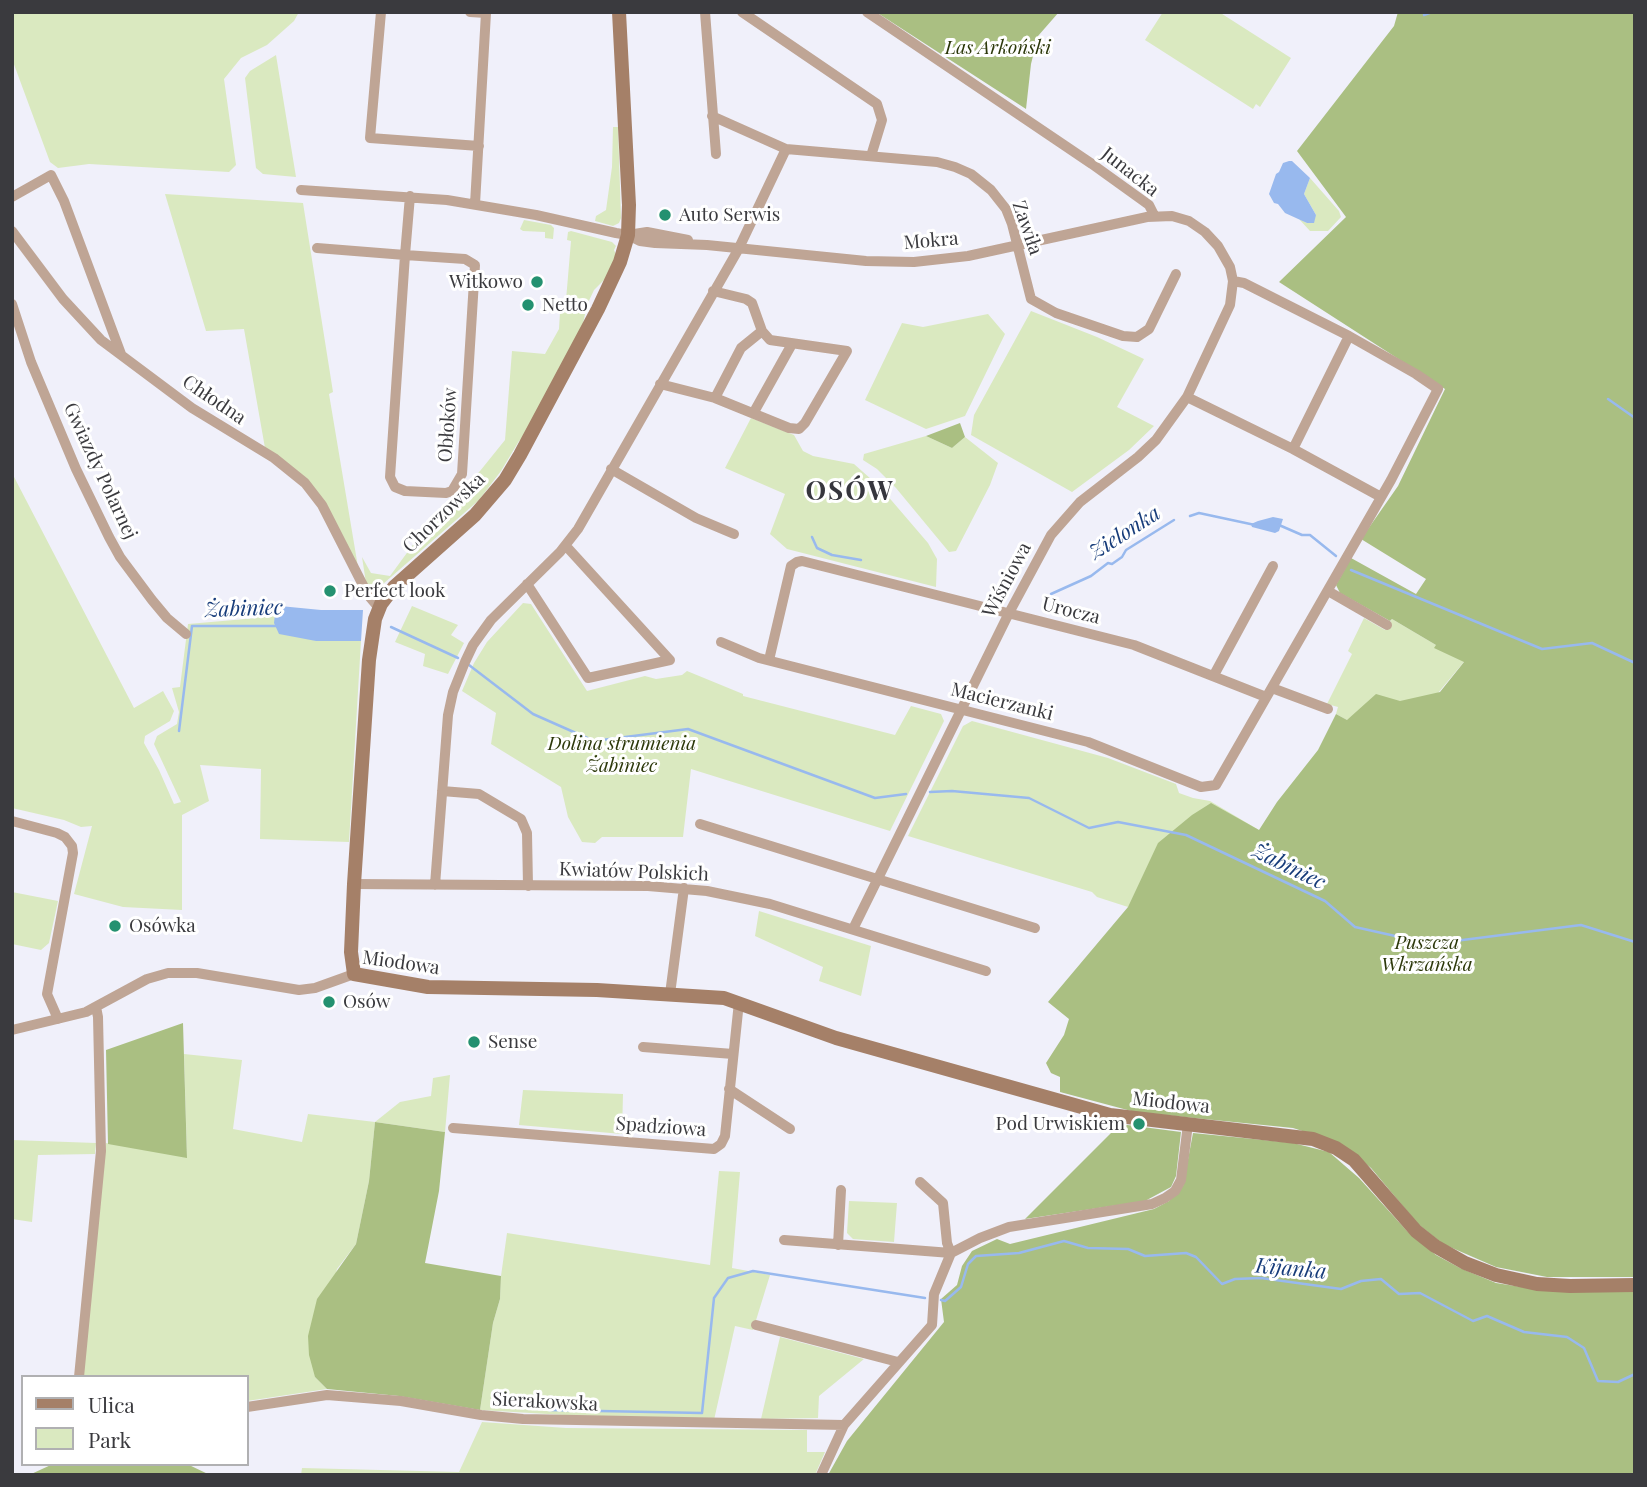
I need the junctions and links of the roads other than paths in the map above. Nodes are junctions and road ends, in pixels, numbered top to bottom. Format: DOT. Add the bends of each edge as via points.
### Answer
graph roads {
  1 [pos="381,12"];
  2 [pos="470,12"];
  3 [pos="619,12"];
  4 [pos="705,12"];
  5 [pos="742,12"];
  6 [pos="867,12"];
  7 [pos="712,116"];
  8 [pos="479,146"];
  9 [pos="786,149"];
  10 [pos="716,154"];
  11 [pos="872,156"];
  12 [pos="301,190"];
  13 [pos="410,196"];
  14 [pos="12,197"];
  15 [pos="475,204"];
  16 [pos="1154,215"];
  17 [pos="12,230"];
  18 [pos="628,235"];
  19 [pos="1017,245"];
  20 [pos="317,248"];
  21 [pos="738,250"];
  22 [pos="405,255"];
  23 [pos="1176,274"];
  24 [pos="1233,281"];
  25 [pos="713,291"];
  26 [pos="12,304"];
  27 [pos="762,331"];
  28 [pos="1349,337"];
  29 [pos="792,344"];
  30 [pos="121,354"];
  31 [pos="660,384"];
  32 [pos="1187,397"];
  33 [pos="715,398"];
  34 [pos="754,412"];
  35 [pos="1293,449"];
  36 [pos="611,469"];
  37 [pos="1381,497"];
  38 [pos="734,534"];
  39 [pos="565,546"];
  40 [pos="1273,566"];
  41 [pos="527,584"];
  42 [pos="1328,591"];
  43 [pos="379,608"];
  44 [pos="1009,613"];
  45 [pos="1387,625"];
  46 [pos="186,634"];
  47 [pos="721,642"];
  48 [pos="670,660"];
  49 [pos="769,660"];
  50 [pos="678,668"];
  51 [pos="1214,675"];
  52 [pos="1269,692"];
  53 [pos="1328,709"];
  54 [pos="960,710"];
  55 [pos="442,790"];
  56 [pos="12,821"];
  57 [pos="700,824"];
  58 [pos="877,878"];
  59 [pos="354,884"];
  60 [pos="435,885"];
  61 [pos="527,886"];
  62 [pos="684,888"];
  63 [pos="1035,928"];
  64 [pos="853,929"];
  65 [pos="986,971"];
  66 [pos="354,974"];
  67 [pos="670,994"];
  68 [pos="739,1002"];
  69 [pos="96,1007"];
  70 [pos="58,1019"];
  71 [pos="12,1030"];
  72 [pos="643,1047"];
  73 [pos="733,1054"];
  74 [pos="729,1089"];
  75 [pos="1188,1124"];
  76 [pos="453,1128"];
  77 [pos="790,1129"];
  78 [pos="920,1182"];
  79 [pos="841,1190"];
  80 [pos="784,1240"];
  81 [pos="838,1245"];
  82 [pos="950,1253"];
  83 [pos="1635,1285"];
  84 [pos="756,1325"];
  85 [pos="898,1362"];
  86 [pos="79,1375"];
  87 [pos="248,1407"];
  88 [pos="844,1425"];
  89 [pos="822,1473"];
  1 -- 8 [label="street" via="370,138"];
  2 -- 8 [label="street" via="486,13"];
  3 -- 18 [label="street, Chorzowska"];
  4 -- 7 [label="street"];
  5 -- 11 [label="street" via="877,104 882,120"];
  6 -- 16 [label="street, Junacka" via="1092,164 1149,205"];
  7 -- 9 [label="street, Zawiła"];
  7 -- 10 [label="street"];
  8 -- 15 [label="street"];
  9 -- 11 [label="street, Zawiła"];
  9 -- 21 [label="street"];
  11 -- 19 [label="street, Zawiła" via="946,164 971,174 1000,201"];
  12 -- 13 [label="street, Mokra"];
  13 -- 15 [label="street, Mokra"];
  13 -- 22 [label="street, Obłoków"];
  14 -- 30 [label="street" via="51,175"];
  15 -- 18 [label="street, Mokra"];
  16 -- 19 [label="street, Mokra"];
  16 -- 24 [label="street, Junacka" via="1180,218 1205,232 1222,252"];
  17 -- 30 [label="street, Chłodna" via="73,311"];
  18 -- 21 [label="street, Mokra" via="646,242"];
  18 -- 43 [label="street, Chorzowska" via="613,281 513,468 483,507 400,581"];
  19 -- 21 [label="street, Mokra" via="902,262"];
  19 -- 23 [label="street, Zawiła" via="1031,299 1056,313 1131,338 1149,330"];
  20 -- 22 [label="street, Obłoków"];
  21 -- 25 [label="street"];
  22 -- 22 [label="street, Obłoków" via="390,480 400,489 446,493 462,474 476,269 466,259"];
  24 -- 28 [label="street"];
  24 -- 32 [label="street, Wiśniowa" via="1225,318"];
  25 -- 27 [label="street" via="749,301"];
  25 -- 31 [label="street"];
  26 -- 46 [label="street, Gwiazdy Polarnej" via="31,362 109,537 152,600"];
  27 -- 29 [label="street" via="773,341"];
  27 -- 33 [label="street" via="741,348"];
  28 -- 35 [label="street"];
  28 -- 37 [label="street" via="1438,390"];
  29 -- 34 [label="street"];
  29 -- 34 [label="street" via="847,351 799,429"];
  30 -- 43 [label="street, Chłodna" via="304,482 323,505"];
  31 -- 33 [label="street"];
  31 -- 36 [label="street"];
  32 -- 35 [label="street"];
  32 -- 44 [label="street, Wiśniowa" via="1148,448 1060,522"];
  33 -- 34 [label="street"];
  35 -- 37 [label="street"];
  36 -- 38 [label="street" via="696,518"];
  36 -- 39 [label="street"];
  37 -- 42 [label="street"];
  39 -- 41 [label="street"];
  39 -- 48 [label="street"];
  40 -- 51 [label="street"];
  41 -- 48 [label="street" via="588,678"];
  41 -- 55 [label="street" via="484,630 458,676 448,715"];
  42 -- 45 [label="street"];
  42 -- 52 [label="street"];
  43 -- 59 [label="street, Chorzowska" via="371,640"];
  44 -- 49 [label="street, Urocza" via="802,561 791,566"];
  44 -- 51 [label="street, Urocza" via="1134,645"];
  44 -- 54 [label="street, Wiśniowa"];
  47 -- 49 [label="street, Macierzanki"];
  48 -- 50 [label="street"];
  49 -- 54 [label="street, Macierzanki"];
  51 -- 52 [label="street, Urocza"];
  52 -- 53 [label="street, Urocza"];
  52 -- 54 [label="street, Macierzanki" via="1212,787 1200,787 1100,746"];
  54 -- 58 [label="street, Wiśniowa"];
  55 -- 60 [label="street"];
  55 -- 61 [label="street" via="479,794 521,819 527,833"];
  56 -- 70 [label="street" via="68,839 74,853 47,993"];
  57 -- 58 [label="street"];
  58 -- 63 [label="street"];
  58 -- 64 [label="street, Wiśniowa"];
  59 -- 60 [label="street, Kwiatów Polskich"];
  59 -- 66 [label="street, Chorzowska"];
  60 -- 61 [label="street, Kwiatów Polskich"];
  61 -- 62 [label="street, Kwiatów Polskich"];
  62 -- 64 [label="street, Kwiatów Polskich" via="749,898"];
  62 -- 67 [label="street"];
  64 -- 65 [label="street, Kwiatów Polskich"];
  66 -- 67 [label="street, Miodowa" via="428,987"];
  66 -- 69 [label="street, Miodowa" via="299,990 176,972 147,979"];
  67 -- 68 [label="street, Miodowa"];
  68 -- 73 [label="street, Spadziowa"];
  68 -- 75 [label="street, Miodowa" via="836,1038 1104,1113"];
  69 -- 70 [label="street, Miodowa"];
  69 -- 86 [label="street" via="101,1151"];
  70 -- 71 [label="street, Miodowa"];
  72 -- 73 [label="street"];
  73 -- 74 [label="street, Spadziowa"];
  74 -- 76 [label="street, Spadziowa" via="725,1136 714,1149"];
  74 -- 77 [label="street"];
  75 -- 82 [label="street" via="1181,1180 1165,1198 1152,1204 1009,1227"];
  75 -- 83 [label="street, Miodowa" via="1302,1136 1330,1145 1357,1163 1423,1237 1483,1270 1549,1285"];
  78 -- 82 [label="street" via="943,1203"];
  79 -- 81 [label="street"];
  80 -- 81 [label="street"];
  81 -- 82 [label="street"];
  82 -- 85 [label="street" via="934,1294 932,1325"];
  84 -- 85 [label="street"];
  85 -- 88 [label="street"];
  87 -- 88 [label="street, Sierakowska" via="327,1395 534,1420"];
  88 -- 89 [label="street"];
}
